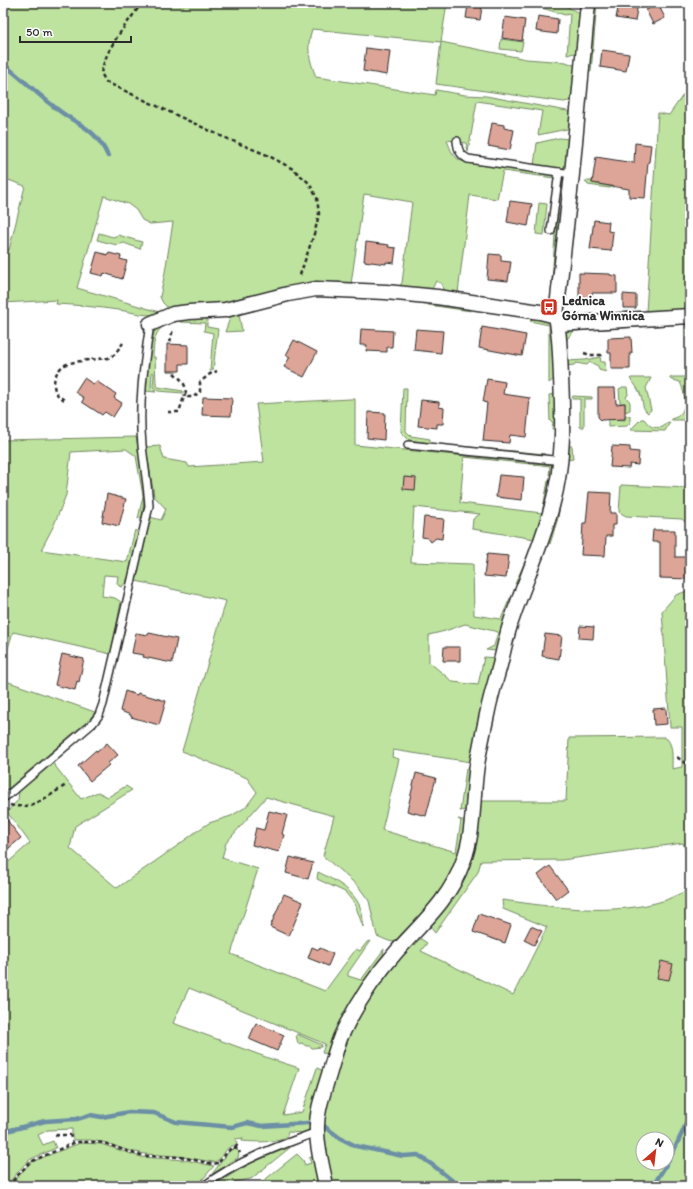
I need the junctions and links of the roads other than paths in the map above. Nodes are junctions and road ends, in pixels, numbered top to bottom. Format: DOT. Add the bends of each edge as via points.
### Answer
graph roads {
  1 [pos="588,3"];
  2 [pos="456,141"];
  3 [pos="566,173"];
  4 [pos="561,207"];
  5 [pos="551,232"];
  6 [pos="690,316"];
  7 [pos="557,320"];
  8 [pos="150,324"];
  9 [pos="408,445"];
  10 [pos="561,456"];
  11 [pos="5,801"];
  12 [pos="317,1132"];
  13 [pos="204,1186"];
  14 [pos="326,1186"];
  1 -- 3 [label="street"];
  2 -- 3 [label="lane" via="458,151 468,158"];
  3 -- 4 [label="street"];
  4 -- 5 [label="lane"];
  4 -- 7 [label="street"];
  6 -- 7 [label="street"];
  7 -- 8 [label="street" via="540,312 437,296 316,289 225,310 174,314"];
  7 -- 10 [label="street" via="562,391"];
  8 -- 11 [label="lane" via="141,398 142,445 149,506 103,704 93,722 12,792"];
  9 -- 10 [label="lane" via="553,460"];
  10 -- 12 [label="street" via="542,544 512,616 488,708 477,765 469,844 463,862 442,901 377,976 349,1019 322,1096"];
  12 -- 13 [label="lane" via="249,1160"];
  12 -- 14 [label="street"];
}
